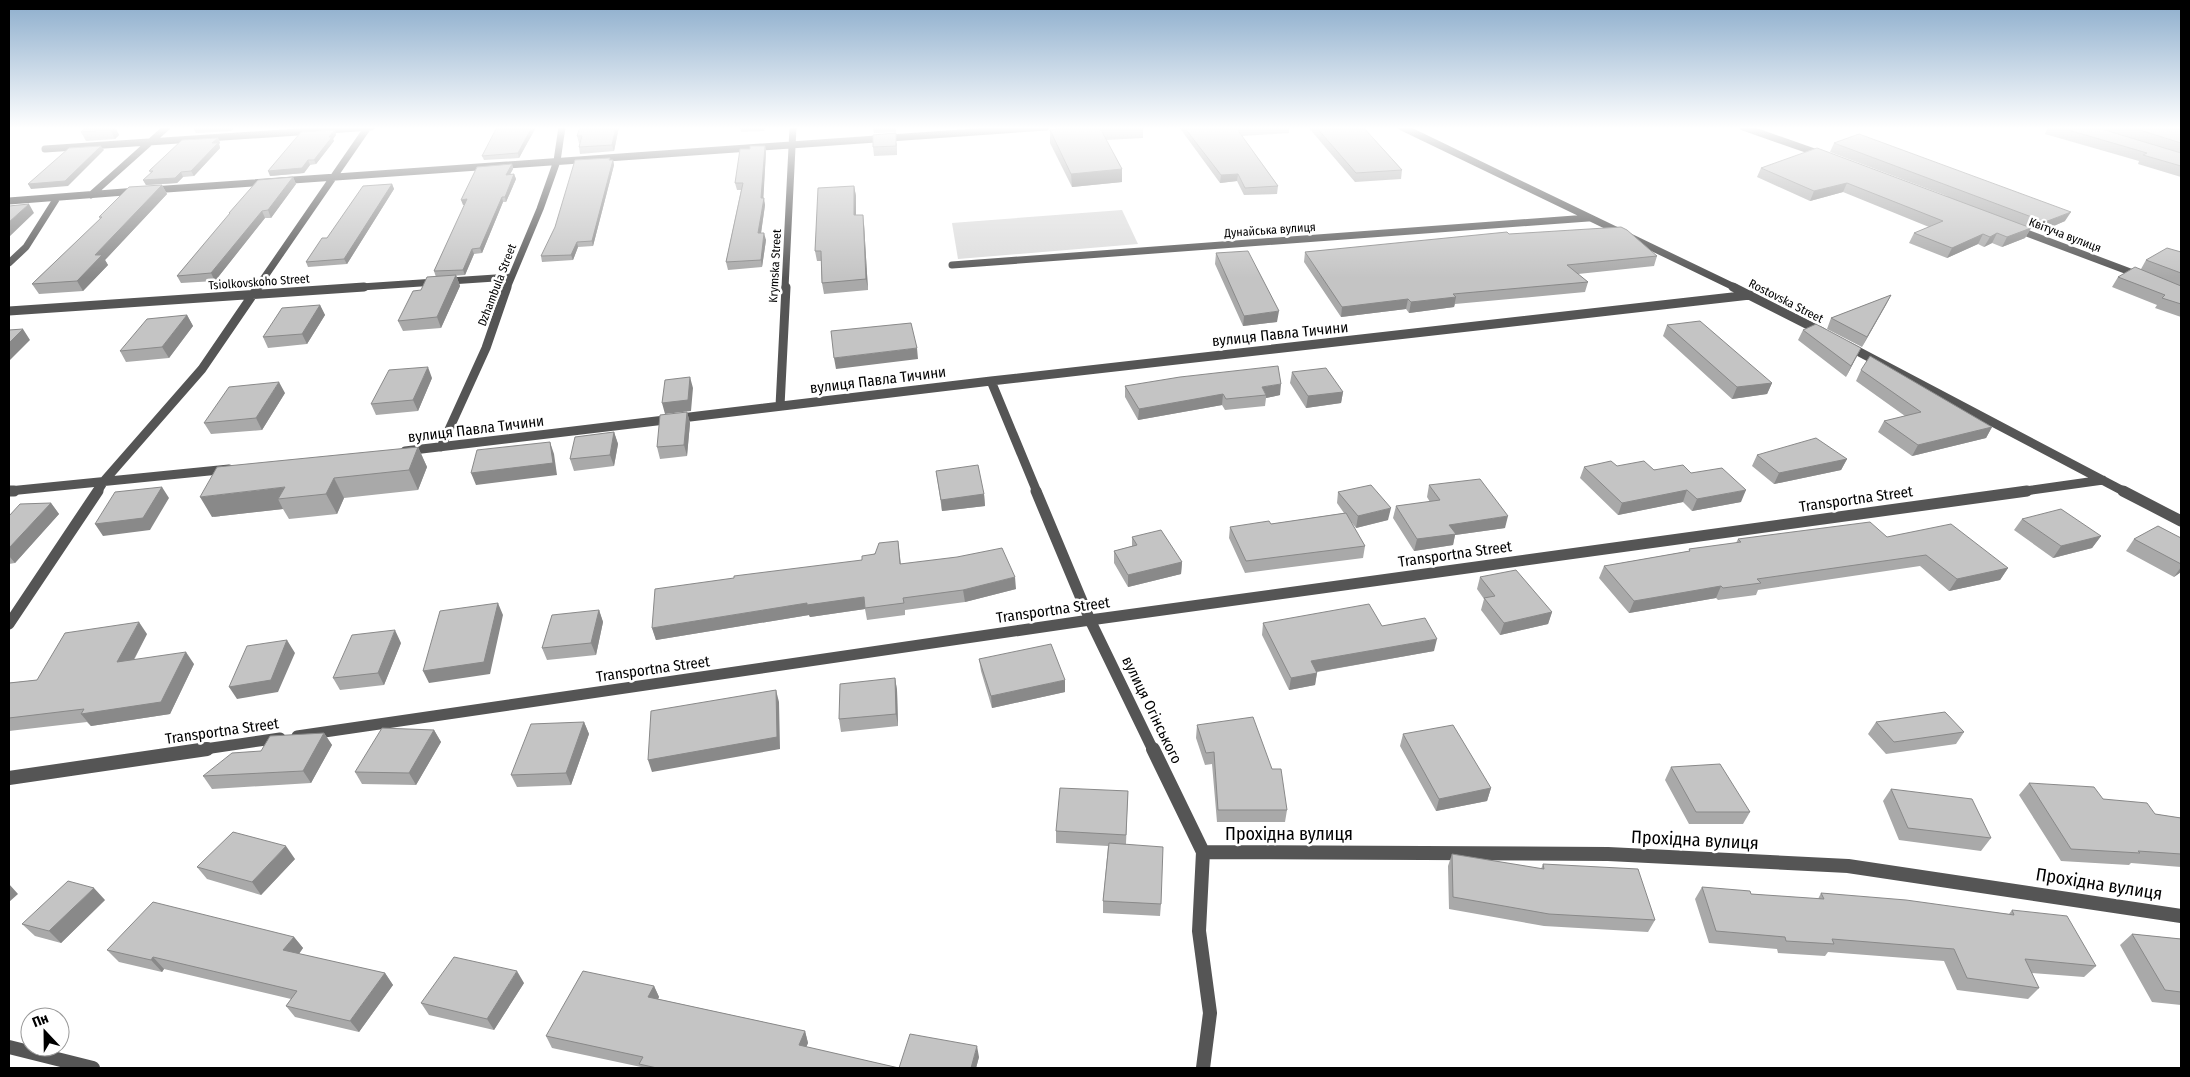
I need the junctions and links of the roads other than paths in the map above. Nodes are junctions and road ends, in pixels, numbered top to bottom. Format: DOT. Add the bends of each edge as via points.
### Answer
graph roads {
  1 [pos="111,177"];
  2 [pos="317,177"];
  3 [pos="332,177"];
  4 [pos="551,177"];
  5 [pos="790,177"];
  6 [pos="1505,177"];
  7 [pos="91,195"];
  8 [pos="57,198"];
  9 [pos="9,201"];
  10 [pos="1589,218"];
  11 [pos="2004,224"];
  12 [pos="9,263"];
  13 [pos="952,265"];
  14 [pos="511,277"];
  15 [pos="2144,278"];
  16 [pos="254,294"];
  17 [pos="1750,295"];
  18 [pos="9,312"];
  19 [pos="1828,336"];
  20 [pos="1836,340"];
  21 [pos="991,381"];
  22 [pos="780,406"];
  23 [pos="442,447"];
  24 [pos="392,452"];
  25 [pos="243,467"];
  26 [pos="2103,480"];
  27 [pos="104,481"];
  28 [pos="9,491"];
  29 [pos="2181,521"];
  30 [pos="1090,620"];
  31 [pos="9,624"];
  32 [pos="9,778"];
  33 [pos="1203,852"];
  34 [pos="2181,916"];
  35 [pos="9,1046"];
  36 [pos="93,1068"];
  37 [pos="1203,1068"];
  1 -- 7 [label="street"];
  2 -- 7 [label="street"];
  3 -- 16 [label="street"];
  4 -- 14 [label="street, Dzhambula Street"];
  5 -- 22 [label="street, Krymska Street"];
  6 -- 10 [label="street, Rostovska Street"];
  7 -- 8 [label="street"];
  8 -- 9 [label="street"];
  8 -- 12 [label="street" via="26,247"];
  10 -- 13 [label="street, Дунайська вулиця"];
  10 -- 17 [label="street, Rostovska Street"];
  11 -- 15 [label="street, Квітуча вулиця"];
  14 -- 16 [label="street, Tsiolkovskoho Street"];
  14 -- 23 [label="street, Dzhambula Street" via="486,348"];
  16 -- 18 [label="street, Tsiolkovskoho Street"];
  16 -- 27 [label="street" via="202,369"];
  17 -- 19 [label="street, Rostovska Street"];
  17 -- 21 [label="street, вулиця Павла Тичини"];
  20 -- 26 [label="street, Rostovska Street"];
  21 -- 22 [label="street, вулиця Павла Тичини"];
  21 -- 30 [label="street, вулиця Огінського"];
  22 -- 23 [label="street, вулиця Павла Тичини"];
  23 -- 24 [label="street, вулиця Павла Тичини"];
  25 -- 27 [label="street"];
  26 -- 29 [label="street, Rostovska Street"];
  26 -- 30 [label="street, Transportna Street"];
  27 -- 28 [label="street"];
  27 -- 31 [label="street"];
  30 -- 32 [label="street, Transportna Street"];
  30 -- 33 [label="street, вулиця Огінського"];
  33 -- 34 [label="street, Прохідна вулиця" via="1608,854 1848,866"];
  33 -- 37 [label="street, вулиця Огінського" via="1199,930 1210,1013"];
  35 -- 36 [label="street"];
}
